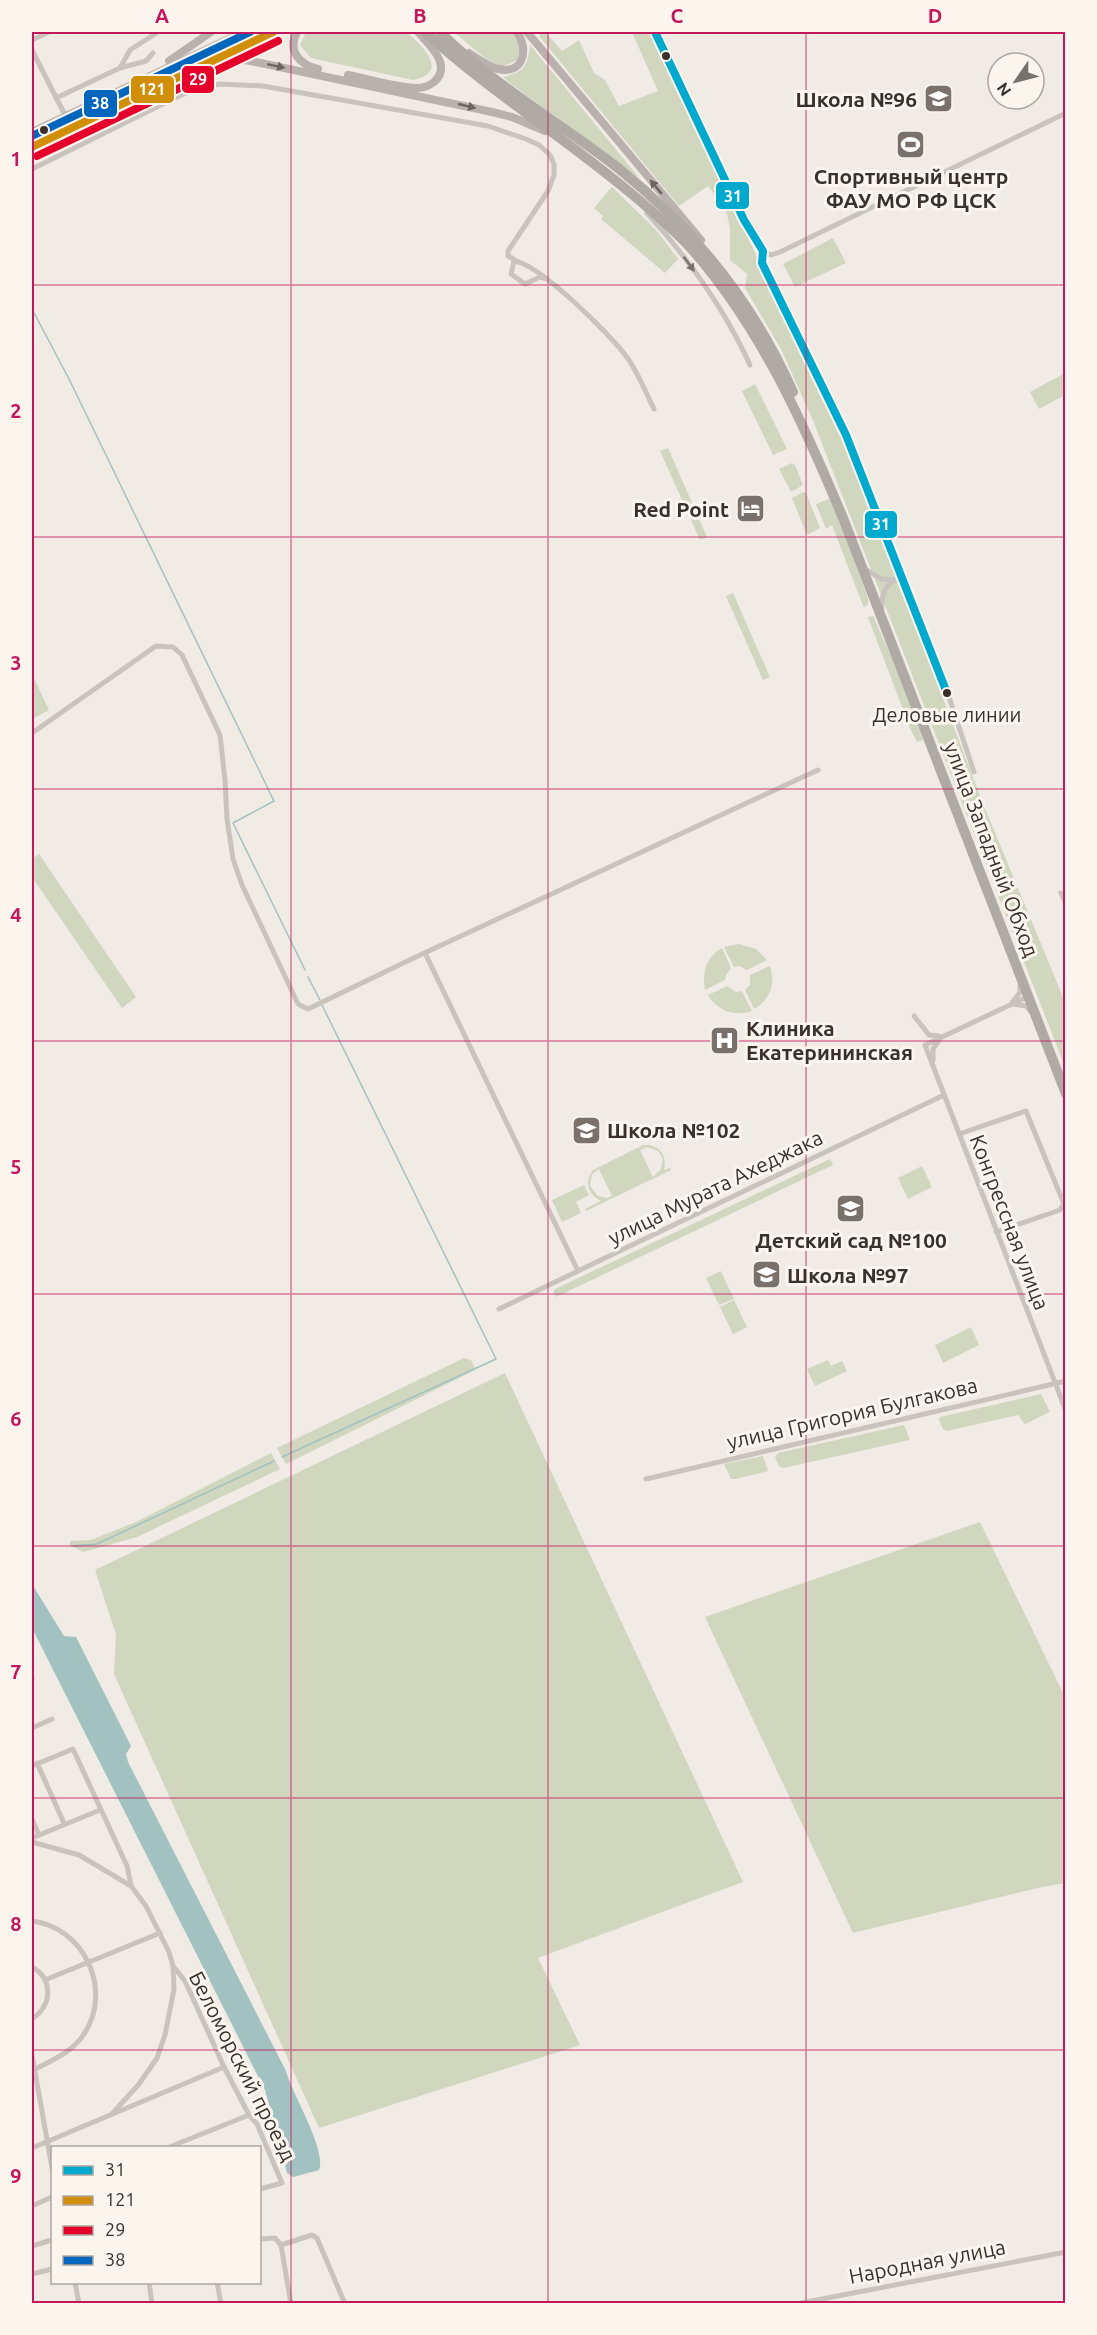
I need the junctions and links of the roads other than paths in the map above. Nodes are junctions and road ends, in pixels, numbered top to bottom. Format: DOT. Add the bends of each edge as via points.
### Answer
graph roads {
  1 [pos="49,32"];
  2 [pos="158,32"];
  3 [pos="211,32"];
  4 [pos="243,32"];
  5 [pos="273,32"];
  6 [pos="297,32"];
  7 [pos="418,32"];
  8 [pos="425,32"];
  9 [pos="440,32"];
  10 [pos="518,32"];
  11 [pos="527,32"];
  12 [pos="655,32"];
  13 [pos="32,40"];
  14 [pos="449,40"];
  15 [pos="32,50"];
  16 [pos="153,53"];
  17 [pos="120,68"];
  18 [pos="162,84"];
  19 [pos="125,88"];
  20 [pos="56,99"];
  21 [pos="1065,113"];
  22 [pos="64,116"];
  23 [pos="32,132"];
  24 [pos="566,137"];
  25 [pos="32,147"];
  26 [pos="32,170"];
  27 [pos="624,188"];
  28 [pos="763,251"];
  29 [pos="515,260"];
  30 [pos="547,279"];
  31 [pos="754,316"];
  32 [pos="750,365"];
  33 [pos="654,409"];
  34 [pos="867,570"];
  35 [pos="900,576"];
  36 [pos="891,580"];
  37 [pos="882,608"];
  38 [pos="32,733"];
  39 [pos="818,770"];
  40 [pos="974,772"];
  41 [pos="986,887"];
  42 [pos="1061,893"];
  43 [pos="1065,904"];
  44 [pos="425,952"];
  45 [pos="1030,995"];
  46 [pos="1012,1004"];
  47 [pos="914,1016"];
  48 [pos="944,1036"];
  49 [pos="933,1067"];
  50 [pos="1065,1082"];
  51 [pos="1065,1094"];
  52 [pos="944,1095"];
  53 [pos="1065,1101"];
  54 [pos="959,1134"];
  55 [pos="996,1232"];
  56 [pos="578,1271"];
  57 [pos="499,1309"];
  58 [pos="1065,1381"];
  59 [pos="1054,1384"];
  60 [pos="1065,1411"];
  61 [pos="646,1479"];
  62 [pos="52,1719"];
  63 [pos="32,1728"];
  64 [pos="34,1764"];
  65 [pos="100,1810"];
  66 [pos="32,1819"];
  67 [pos="64,1823"];
  68 [pos="39,1835"];
  69 [pos="32,1840"];
  70 [pos="131,1886"];
  71 [pos="32,1921"];
  72 [pos="160,1933"];
  73 [pos="89,1962"];
  74 [pos="173,1966"];
  75 [pos="32,1967"];
  76 [pos="45,1980"];
  77 [pos="32,2019"];
  78 [pos="32,2055"];
  79 [pos="224,2067"];
  80 [pos="33,2070"];
  81 [pos="112,2114"];
  82 [pos="249,2115"];
  83 [pos="47,2141"];
  84 [pos="172,2146"];
  85 [pos="32,2148"];
  86 [pos="51,2163"];
  87 [pos="261,2188"];
  88 [pos="51,2196"];
  89 [pos="32,2206"];
  90 [pos="261,2239"];
  91 [pos="51,2240"];
  92 [pos="32,2246"];
  93 [pos="280,2246"];
  94 [pos="1065,2252"];
  95 [pos="51,2269"];
  96 [pos="32,2274"];
  97 [pos="75,2284"];
  98 [pos="149,2284"];
  99 [pos="217,2284"];
  100 [pos="834,2296"];
  101 [pos="79,2304"];
  102 [pos="152,2304"];
  103 [pos="221,2304"];
  104 [pos="291,2304"];
  105 [pos="345,2304"];
  106 [pos="796,2304"];
  107 [pos="835,2304"];
  1 -- 13 [label="street"];
  2 -- 17 [label="street" via="130,50"];
  3 -- 19 [label="main road"];
  4 -- 19 [label="main road"];
  5 -- 18 [label="main road"];
  6 -- 7 [label="main road" via="293,51 309,67 420,88 435,81 441,61"];
  8 -- 24 [label="highway" via="480,79"];
  9 -- 14 [label="highway"];
  10 -- 14 [label="main road" via="524,47 523,60 505,70 485,64"];
  31 -- 11 [label="main road, one-way" via="729,274"];
  12 -- 28 [label="street" via="744,220"];
  14 -- 24 [label="highway"];
  15 -- 20 [label="street"];
  16 -- 17 [label="street" via="146,61"];
  17 -- 20 [label="street"];
  18 -- 24 [label="main road, one-way" via="218,64 246,60 512,117"];
  18 -- 25 [label="main road"];
  19 -- 22 [label="main road"];
  20 -- 22 [label="street"];
  21 -- 28 [label="street" via="780,252 771,255"];
  22 -- 23 [label="main road"];
  24 -- 27 [label="highway, улица Западный Обход"];
  24 -- 31 [label="highway, улица Западный Обход" via="618,168 669,213 716,265"];
  26 -- 29 [label="street" via="179,96 220,84 263,86 488,126 539,145 554,164 548,191 508,250 508,256"];
  27 -- 32 [label="street, one-way" via="700,279"];
  27 -- 41 [label="highway, улица Западный Обход" via="688,245 737,308 777,375 843,518"];
  28 -- 35 [label="street" via="762,263 846,435"];
  29 -- 30 [label="street"];
  29 -- 30 [label="street" via="511,274 525,284 540,277"];
  30 -- 33 [label="street" via="624,353"];
  31 -- 34 [label="highway, улица Западный Обход" via="781,364"];
  34 -- 36 [label="street"];
  34 -- 37 [label="highway, улица Западный Обход"];
  35 -- 36 [label="street"];
  35 -- 40 [label="street"];
  36 -- 37 [label="street" via="885,588"];
  37 -- 45 [label="highway, улица Западный Обход"];
  38 -- 44 [label="street" via="144,652 156,646 172,647 182,655 220,735 233,860 298,1004 308,1009"];
  39 -- 44 [label="street"];
  41 -- 45 [label="highway, улица Западный Обход"];
  41 -- 46 [label="street" via="1020,984"];
  42 -- 43 [label="street"];
  44 -- 56 [label="street"];
  45 -- 46 [label="street"];
  45 -- 50 [label="highway, улица Западный Обход"];
  45 -- 51 [label="highway, улица Западный Обход"];
  46 -- 48 [label="street"];
  46 -- 53 [label="street" via="1028,1009"];
  47 -- 48 [label="street" via="929,1035"];
  48 -- 49 [label="street" via="933,1049"];
  48 -- 49 [label="street, Конгрессная улица" via="925,1045"];
  49 -- 52 [label="street, Конгрессная улица"];
  52 -- 54 [label="street, Конгрессная улица"];
  52 -- 56 [label="street, улица Мурата Ахеджака"];
  54 -- 55 [label="street, Конгрессная улица"];
  54 -- 55 [label="street" via="1026,1110 1064,1204 1060,1210"];
  55 -- 59 [label="street, Конгрессная улица"];
  56 -- 57 [label="street, улица Мурата Ахеджака"];
  58 -- 59 [label="street, улица Григория Булгакова"];
  59 -- 60 [label="street, Конгрессная улица"];
  59 -- 61 [label="street, улица Григория Булгакова"];
  62 -- 63 [label="street"];
  64 -- 65 [label="street, Беломорский проезд" via="72,1749"];
  64 -- 67 [label="street"];
  65 -- 67 [label="street"];
  65 -- 70 [label="street, Беломорский проезд" via="127,1866"];
  66 -- 68 [label="street"];
  67 -- 68 [label="street"];
  68 -- 69 [label="street"];
  69 -- 70 [label="street, Беломорский проезд" via="79,1855"];
  70 -- 72 [label="street, Беломорский проезд"];
  71 -- 73 [label="street" via="64,1932"];
  72 -- 73 [label="street"];
  72 -- 74 [label="street, Беломорский проезд"];
  73 -- 76 [label="street"];
  73 -- 80 [label="street" via="95,1994 84,2034 71,2048"];
  74 -- 79 [label="street, Беломорский проезд" via="185,1981"];
  74 -- 81 [label="street, Беломорский проезд" via="174,1989 156,2058"];
  75 -- 76 [label="street"];
  76 -- 77 [label="street" via="47,2002"];
  78 -- 80 [label="street"];
  79 -- 81 [label="street"];
  79 -- 82 [label="street, Беломорский проезд"];
  80 -- 83 [label="street"];
  81 -- 83 [label="street"];
  82 -- 84 [label="street"];
  82 -- 87 [label="street, Беломорский проезд" via="257,2124 282,2183"];
  83 -- 85 [label="street"];
  83 -- 86 [label="street"];
  88 -- 89 [label="street"];
  90 -- 93 [label="street" via="275,2238"];
  91 -- 92 [label="street"];
  93 -- 104 [label="street"];
  93 -- 105 [label="street" via="312,2235 317,2238"];
  94 -- 100 [label="street, Народная улица"];
  95 -- 96 [label="street"];
  97 -- 101 [label="street"];
  98 -- 102 [label="street"];
  99 -- 103 [label="street"];
  100 -- 106 [label="street, Народная улица"];
  100 -- 107 [label="street"];
}
